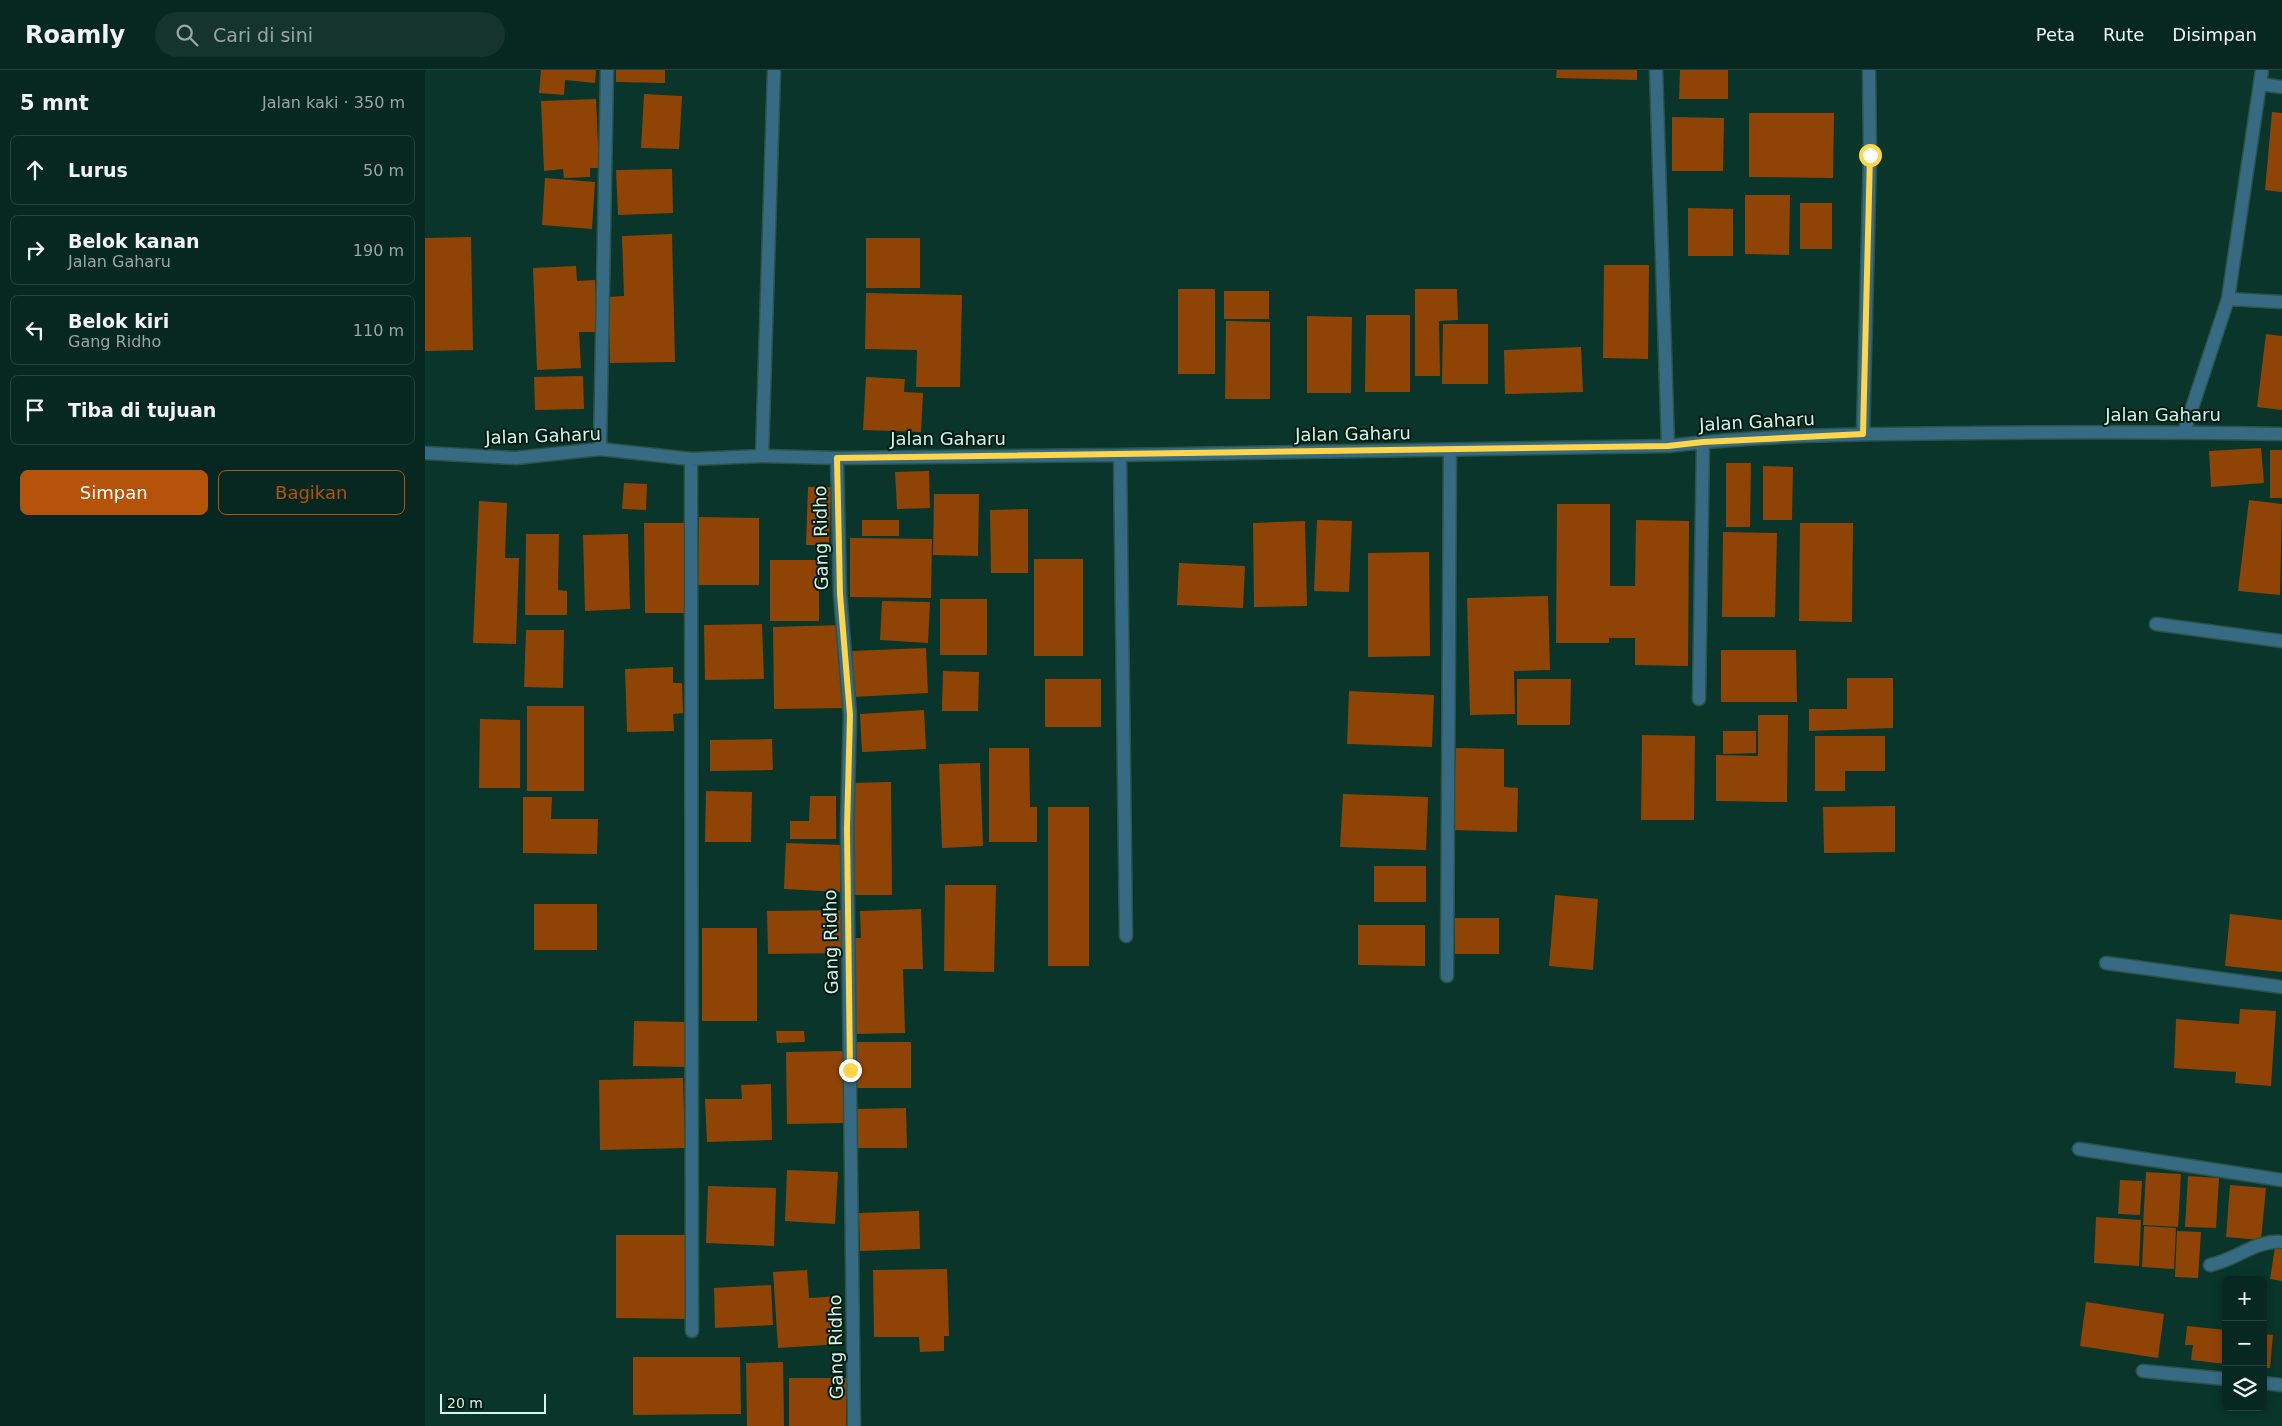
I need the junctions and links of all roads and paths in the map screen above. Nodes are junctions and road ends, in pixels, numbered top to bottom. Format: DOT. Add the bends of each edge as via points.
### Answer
graph roads {
  1 [pos="607,70"];
  2 [pos="774,70"];
  3 [pos="1656,70"];
  4 [pos="1869,70"];
  5 [pos="2262,70"];
  6 [pos="2260,84"];
  7 [pos="2282,87"];
  8 [pos="2228,299"];
  9 [pos="2282,302"];
  10 [pos="2184,432"];
  11 [pos="1863,434"];
  12 [pos="2282,434"];
  13 [pos="1703,442"];
  14 [pos="1668,446"];
  15 [pos="601,449"];
  16 [pos="1450,450"];
  17 [pos="425,453"];
  18 [pos="1120,455"];
  19 [pos="763,456"];
  20 [pos="837,458"];
  21 [pos="691,459"];
  22 [pos="2156,624"];
  23 [pos="2282,641"];
  24 [pos="1699,699"];
  25 [pos="1126,936"];
  26 [pos="2106,963"];
  27 [pos="1447,976"];
  28 [pos="2282,986"];
  29 [pos="2079,1149"];
  30 [pos="2282,1180"];
  31 [pos="2282,1242"];
  32 [pos="2210,1265"];
  33 [pos="692,1331"];
  34 [pos="2143,1371"];
  35 [pos="2222,1379"];
  36 [pos="2267,1383"];
  37 [pos="2282,1385"];
  38 [pos="854,1426"];
  1 -- 15 [label="street"];
  2 -- 19 [label="street"];
  3 -- 14 [label="street"];
  4 -- 11 [label="street"];
  5 -- 6 [label="street"];
  6 -- 7 [label="street"];
  6 -- 8 [label="street"];
  8 -- 9 [label="street"];
  8 -- 10 [label="street"];
  10 -- 11 [label="street, Jalan Gaharu"];
  10 -- 12 [label="street, Jalan Gaharu"];
  11 -- 13 [label="street, Jalan Gaharu"];
  13 -- 14 [label="street, Jalan Gaharu"];
  13 -- 24 [label="street"];
  14 -- 16 [label="street, Jalan Gaharu"];
  15 -- 17 [label="street, Jalan Gaharu" via="516,458"];
  15 -- 21 [label="street, Jalan Gaharu"];
  16 -- 18 [label="street, Jalan Gaharu"];
  16 -- 27 [label="street"];
  18 -- 20 [label="street, Jalan Gaharu"];
  18 -- 25 [label="street"];
  19 -- 20 [label="street, Jalan Gaharu"];
  19 -- 21 [label="street, Jalan Gaharu"];
  20 -- 38 [label="street, Gang Ridho" via="840,594 850,715 847,828"];
  21 -- 33 [label="street"];
  22 -- 23 [label="street"];
  26 -- 28 [label="street"];
  29 -- 30 [label="street"];
  31 -- 32 [label="street" via="2273,1241"];
  34 -- 35 [label="street"];
  36 -- 37 [label="street"];
}
